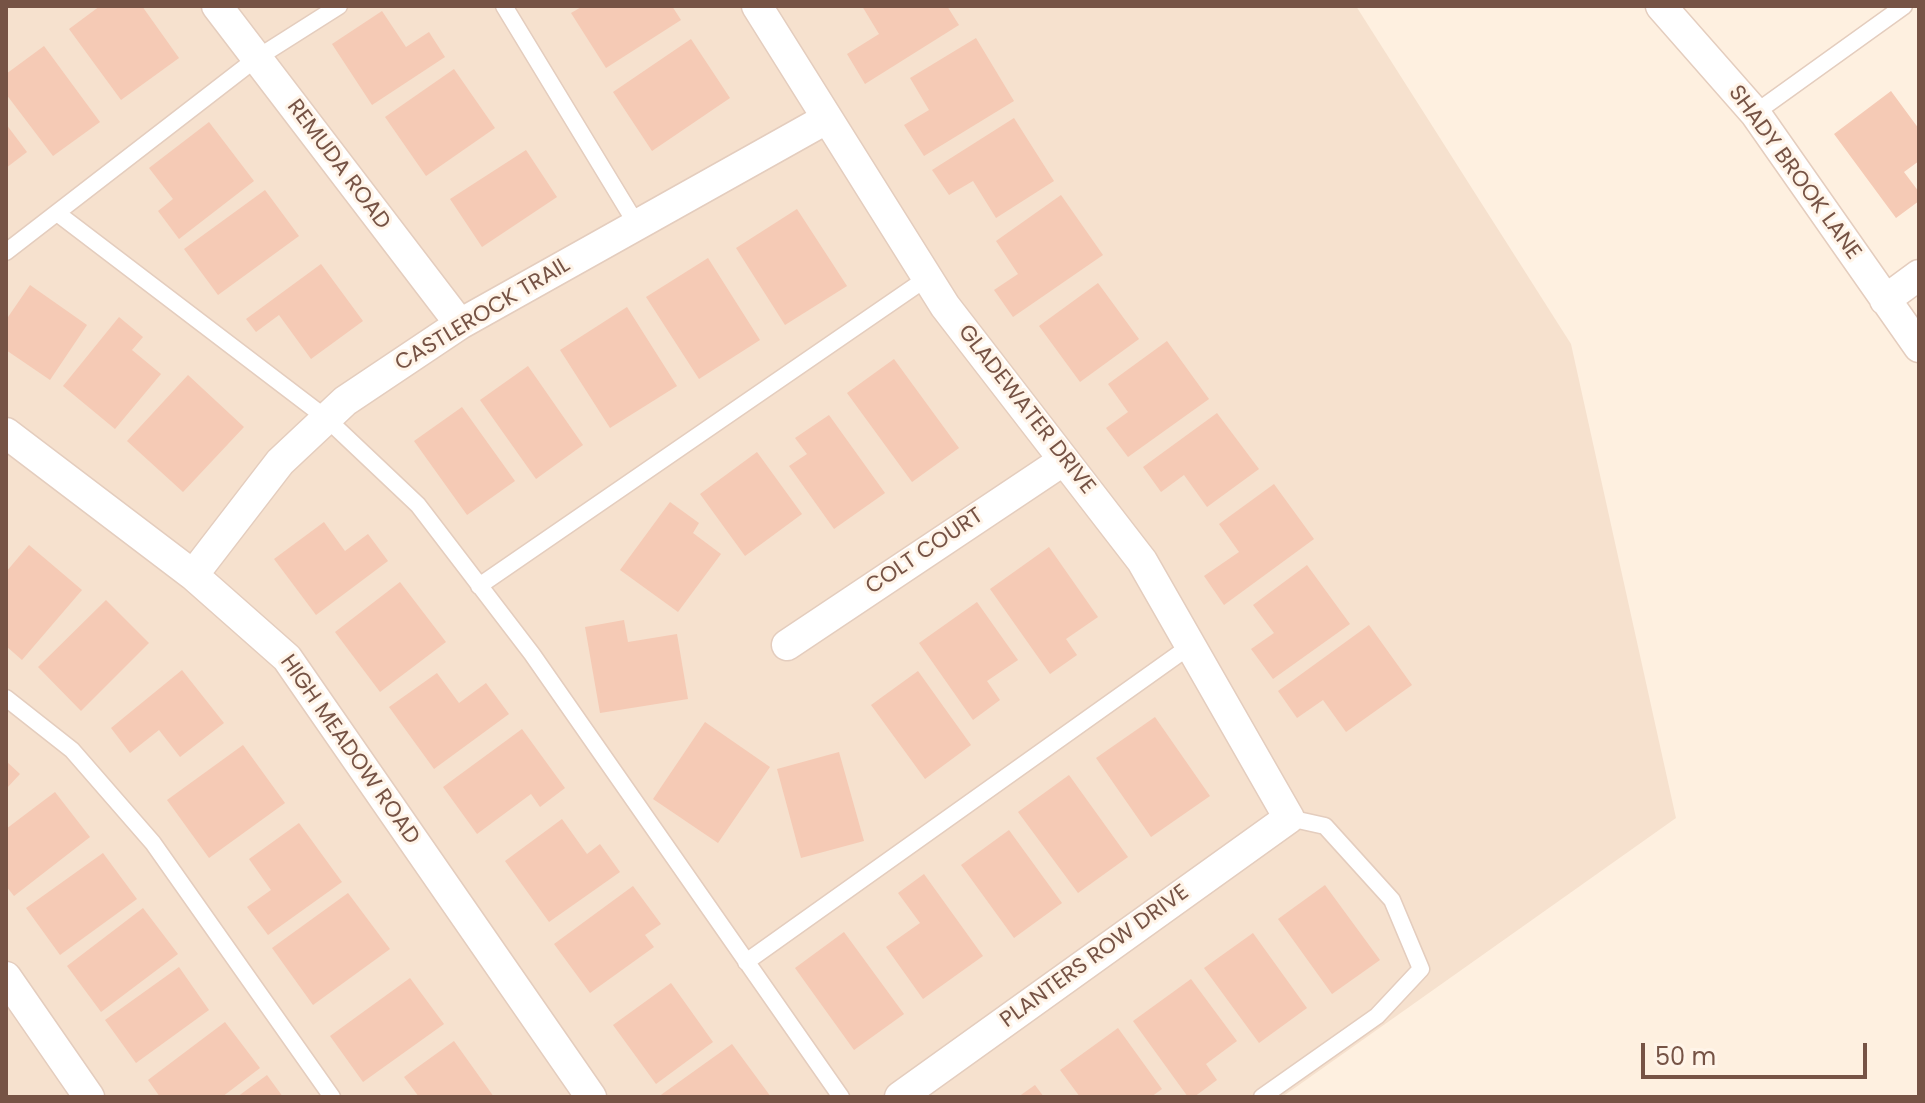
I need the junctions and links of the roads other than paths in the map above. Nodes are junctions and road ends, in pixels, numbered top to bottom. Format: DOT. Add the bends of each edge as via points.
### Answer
graph roads {
  1 [pos="217,6"];
  2 [pos="339,6"];
  3 [pos="504,6"];
  4 [pos="757,6"];
  5 [pos="1661,6"];
  6 [pos="1904,6"];
  7 [pos="257,58"];
  8 [pos="1755,113"];
  9 [pos="826,119"];
  10 [pos="57,213"];
  11 [pos="637,225"];
  12 [pos="6,252"];
  13 [pos="1919,275"];
  14 [pos="927,278"];
  15 [pos="1885,300"];
  16 [pos="460,324"];
  17 [pos="1919,347"];
  18 [pos="326,418"];
  19 [pos="6,433"];
  20 [pos="1064,460"];
  21 [pos="193,575"];
  22 [pos="479,586"];
  23 [pos="787,645"];
  24 [pos="1190,646"];
  25 [pos="6,698"];
  26 [pos="1289,818"];
  27 [pos="746,962"];
  28 [pos="6,977"];
  29 [pos="89,1097"];
  30 [pos="332,1097"];
  31 [pos="591,1097"];
  32 [pos="841,1097"];
  33 [pos="900,1097"];
  34 [pos="1262,1097"];
  1 -- 7 [label="street, REMUDA ROAD"];
  2 -- 7 [label="lane"];
  3 -- 11 [label="lane"];
  4 -- 9 [label="street, GLADEWATER DRIVE"];
  5 -- 8 [label="street, SHADY BROOK LANE"];
  6 -- 8 [label="lane"];
  7 -- 10 [label="lane"];
  7 -- 16 [label="street, REMUDA ROAD"];
  8 -- 15 [label="street, SHADY BROOK LANE"];
  9 -- 11 [label="street, CASTLEROCK TRAIL"];
  9 -- 14 [label="street, GLADEWATER DRIVE"];
  10 -- 12 [label="lane"];
  10 -- 18 [label="lane"];
  11 -- 16 [label="street, CASTLEROCK TRAIL"];
  13 -- 15 [label="street"];
  14 -- 20 [label="street, GLADEWATER DRIVE"];
  14 -- 22 [label="lane"];
  15 -- 17 [label="street, SHADY BROOK LANE"];
  16 -- 18 [label="street, CASTLEROCK TRAIL"];
  18 -- 21 [label="street, CASTLEROCK TRAIL" via="280,462"];
  18 -- 22 [label="lane" via="418,505"];
  19 -- 21 [label="street, HIGH MEADOW ROAD"];
  20 -- 23 [label="street, COLT COURT"];
  20 -- 24 [label="street, GLADEWATER DRIVE" via="1142,561"];
  21 -- 31 [label="street, HIGH MEADOW ROAD" via="287,658"];
  22 -- 27 [label="lane"];
  24 -- 26 [label="street, GLADEWATER DRIVE"];
  24 -- 27 [label="lane"];
  25 -- 30 [label="lane" via="72,750 153,843"];
  26 -- 33 [label="street, PLANTERS ROW DRIVE"];
  26 -- 34 [label="lane" via="1325,826 1392,900 1421,969 1377,1016"];
  27 -- 32 [label="lane"];
  28 -- 29 [label="street"];
}
